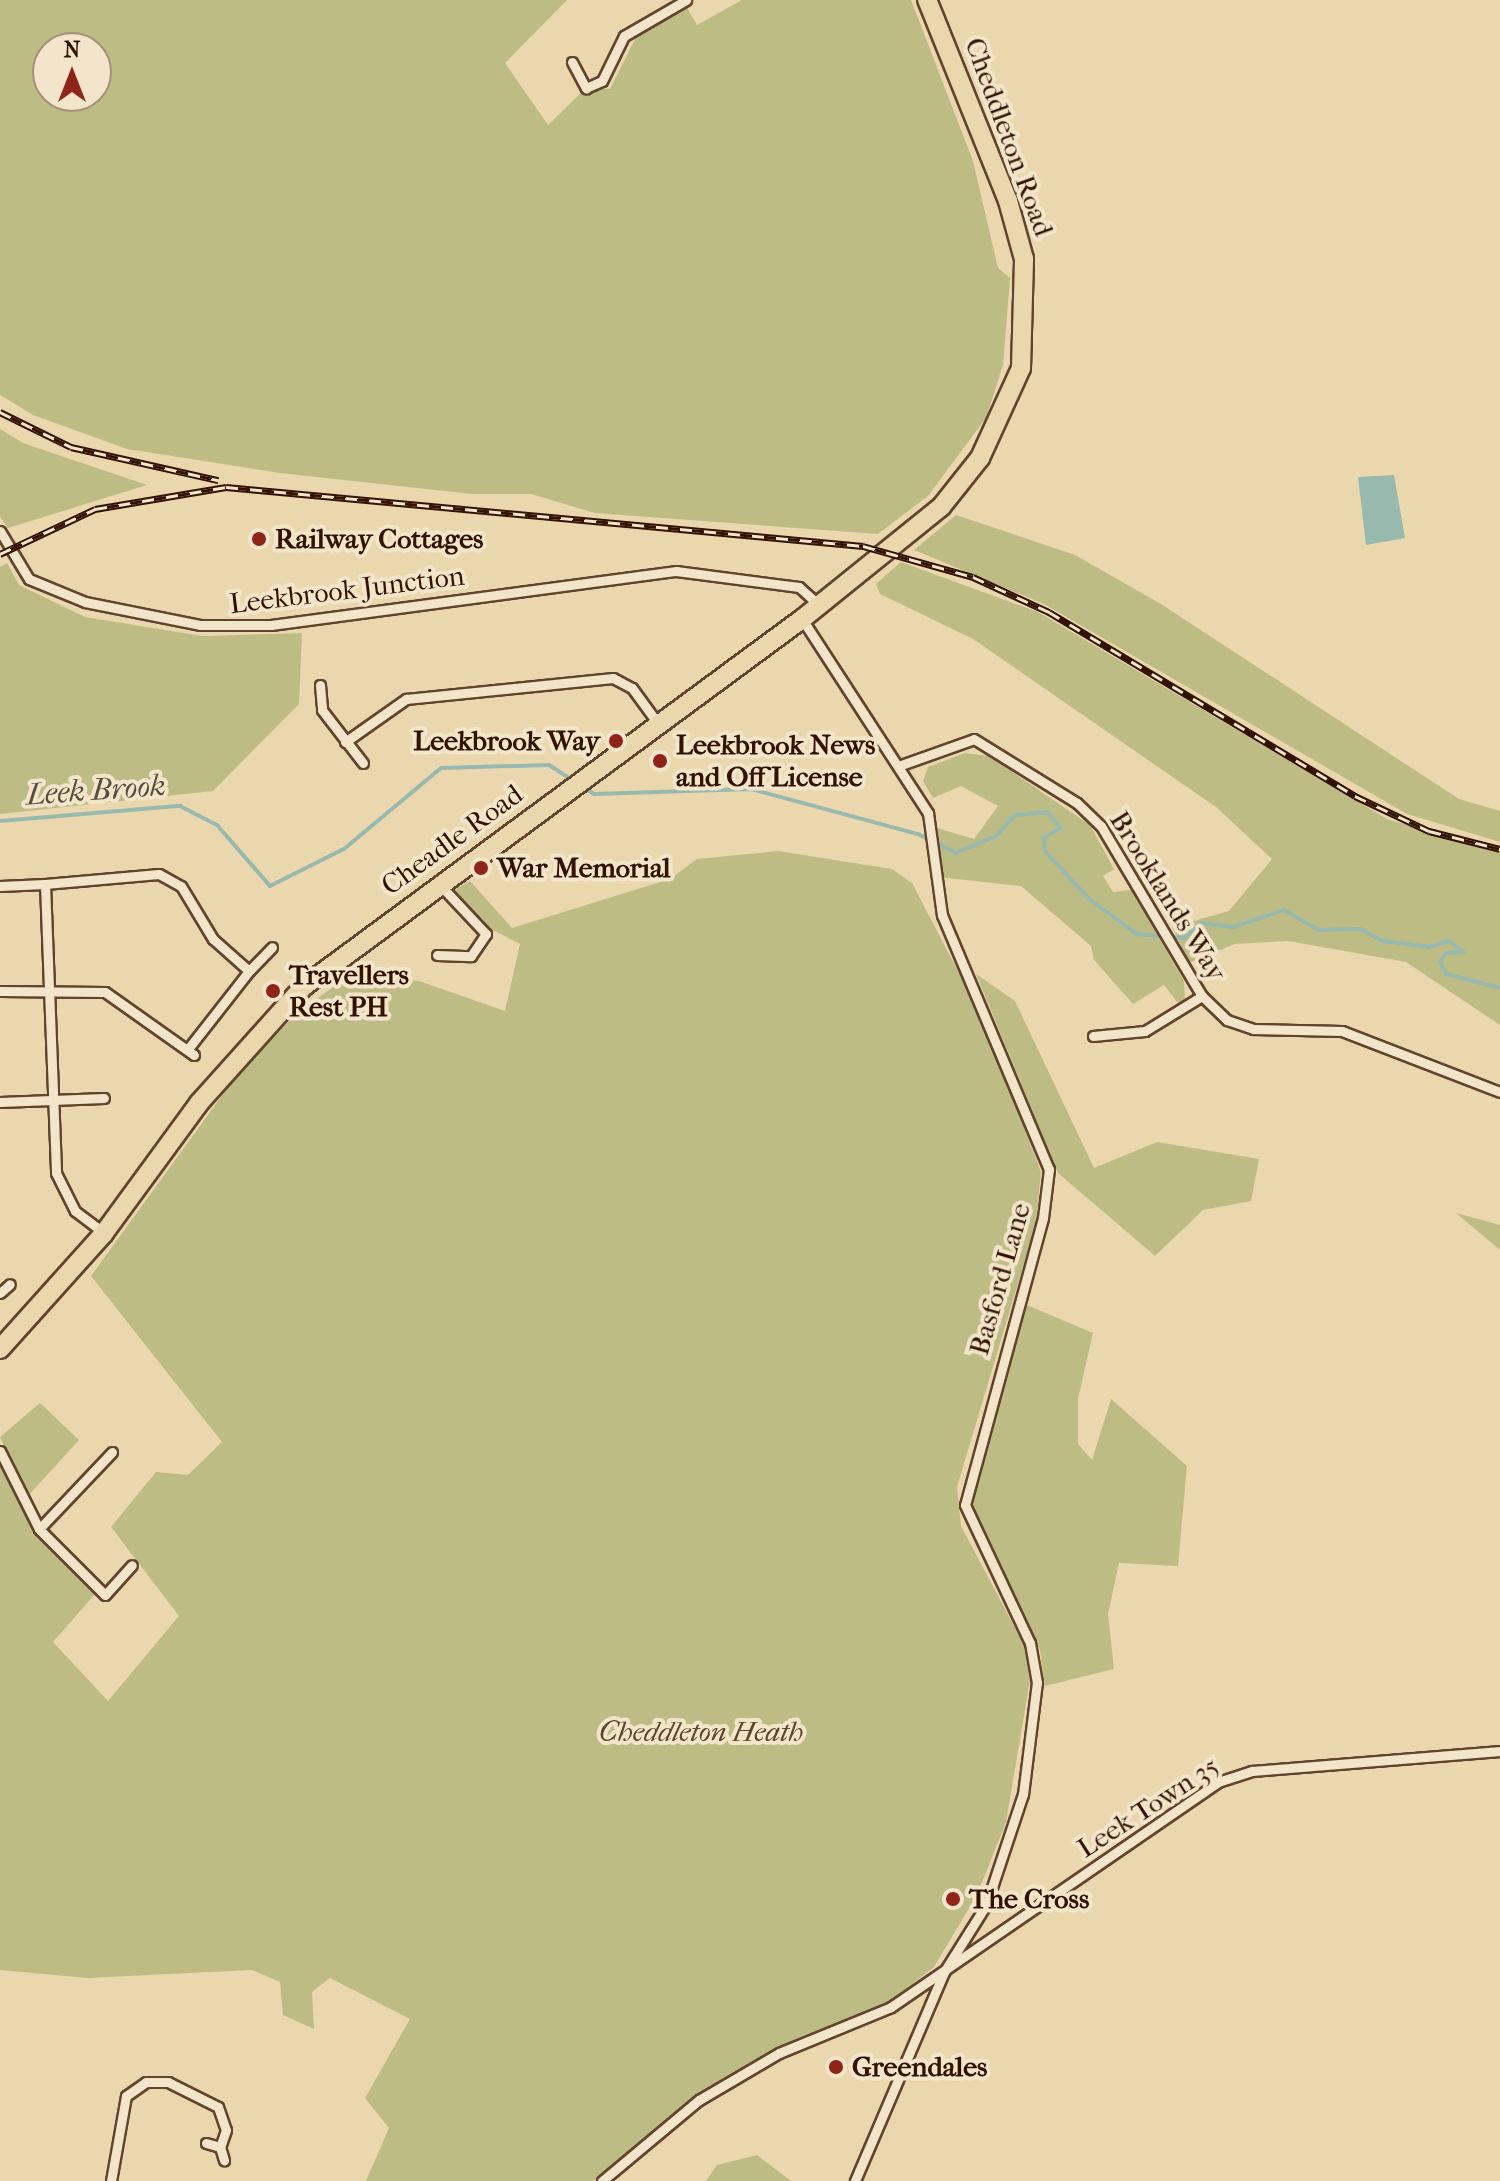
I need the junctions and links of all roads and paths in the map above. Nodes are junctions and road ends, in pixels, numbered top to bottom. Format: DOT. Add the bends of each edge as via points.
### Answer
graph roads {
  1 [pos="686,0"];
  2 [pos="927,0"];
  3 [pos="572,62"];
  4 [pos="994,435"];
  5 [pos="0,531"];
  6 [pos="819,605"];
  7 [pos="802,619"];
  8 [pos="320,685"];
  9 [pos="659,725"];
  10 [pos="345,742"];
  11 [pos="363,763"];
  12 [pos="901,765"];
  13 [pos="45,884"];
  14 [pos="439,884"];
  15 [pos="0,886"];
  16 [pos="272,947"];
  17 [pos="437,955"];
  18 [pos="249,971"];
  19 [pos="0,991"];
  20 [pos="48,993"];
  21 [pos="1202,996"];
  22 [pos="1093,1036"];
  23 [pos="1500,1092"];
  24 [pos="104,1098"];
  25 [pos="51,1100"];
  26 [pos="0,1102"];
  27 [pos="104,1233"];
  28 [pos="10,1284"];
  29 [pos="0,1293"];
  30 [pos="0,1349"];
  31 [pos="0,1451"];
  32 [pos="112,1452"];
  33 [pos="39,1529"];
  34 [pos="132,1565"];
  35 [pos="1500,1751"];
  36 [pos="944,1972"];
  37 [pos="206,2143"];
  38 [pos="220,2147"];
  39 [pos="224,2160"];
  40 [pos="111,2181"];
  41 [pos="602,2181"];
  42 [pos="855,2181"];
  1 -- 3 [label="street" via="624,36 602,81 586,88"];
  2 -- 4 [label="highway, Cheddleton Road" via="1008,201 1024,259 1021,368"];
  4 -- 6 [label="highway, Cheadle Road" via="941,507"];
  5 -- 6 [label="street, Leekbrook Junction" via="29,579 85,602 200,625 271,625 676,571 799,587"];
  6 -- 7 [label="highway, Cheadle Road"];
  7 -- 9 [label="highway, Cheadle Road"];
  7 -- 12 [label="street, Basford Lane"];
  8 -- 10 [label="street" via="322,710"];
  9 -- 10 [label="street" via="632,688 613,678 406,699"];
  9 -- 14 [label="highway, Cheadle Road"];
  10 -- 11 [label="street"];
  12 -- 21 [label="street, Brooklands Way" via="961,739 987,742 1091,814"];
  12 -- 36 [label="street, Basford Lane" via="932,826 942,915 1049,1169 1043,1218 965,1505 1030,1643 1035,1722 1003,1865"];
  13 -- 15 [label="street"];
  13 -- 18 [label="street" via="169,875 213,939"];
  13 -- 20 [label="street"];
  14 -- 17 [label="street" via="486,934 483,947 471,956"];
  14 -- 27 [label="highway, Cheadle Road" via="344,953 261,1029"];
  16 -- 18 [label="street"];
  18 -- 20 [label="street" via="191,1052 105,992"];
  19 -- 20 [label="street"];
  20 -- 25 [label="street"];
  21 -- 22 [label="street" via="1145,1031"];
  21 -- 23 [label="street, Brooklands Way" via="1238,1025 1342,1031"];
  24 -- 25 [label="street"];
  25 -- 26 [label="street"];
  25 -- 27 [label="street" via="60,1186 75,1211"];
  27 -- 30 [label="highway, Cheadle Road"];
  28 -- 29 [label="street"];
  31 -- 33 [label="street"];
  32 -- 33 [label="street"];
  33 -- 34 [label="street" via="105,1595"];
  35 -- 36 [label="street, Leek Town 35" via="1266,1769 1225,1779"];
  36 -- 41 [label="street, Leek Town 35" via="891,2007 779,2053 699,2100"];
  36 -- 42 [label="street, Basford Lane"];
  37 -- 38 [label="street"];
  38 -- 39 [label="street"];
  38 -- 40 [label="street" via="226,2130 218,2107 168,2082 146,2082 126,2096"];
}
